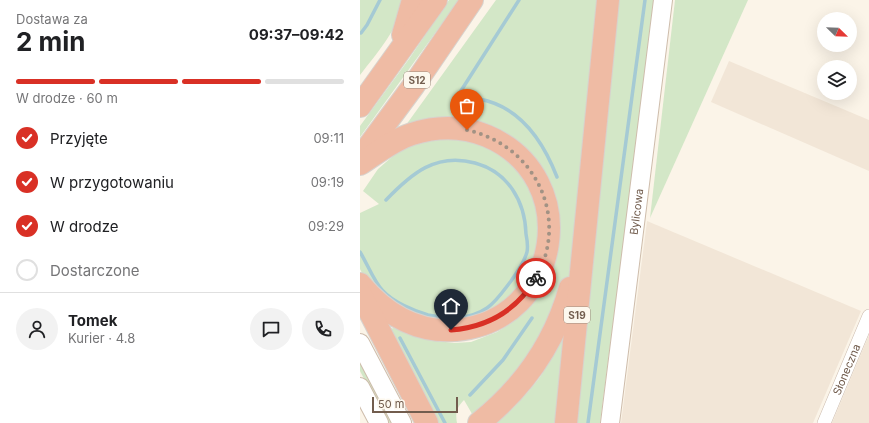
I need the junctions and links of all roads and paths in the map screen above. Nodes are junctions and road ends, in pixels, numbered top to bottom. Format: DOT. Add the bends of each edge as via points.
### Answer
graph roads {
  1 [pos="414,0"];
  2 [pos="436,0"];
  3 [pos="472,0"];
  4 [pos="608,0"];
  5 [pos="663,0"];
  6 [pos="395,57"];
  7 [pos="360,106"];
  8 [pos="360,158"];
  9 [pos="360,164"];
  10 [pos="587,206"];
  11 [pos="360,284"];
  12 [pos="360,294"];
  13 [pos="869,316"];
  14 [pos="360,342"];
  15 [pos="360,387"];
  16 [pos="379,423"];
  17 [pos="402,423"];
  18 [pos="427,423"];
  19 [pos="480,423"];
  20 [pos="566,423"];
  21 [pos="610,423"];
  22 [pos="824,423"];
  1 -- 6 [label="highway"];
  2 -- 6 [label="highway, S12"];
  3 -- 8 [label="highway, S12"];
  4 -- 10 [label="highway, S19"];
  5 -- 21 [label="street, Bylicowa"];
  6 -- 7 [label="highway, S12"];
  9 -- 11 [label="highway" via="394,142 412,134 443,128 475,132 506,146 530,169 545,199 550,229 544,263 526,294 499,317 474,327 443,330 414,325 384,309"];
  10 -- 19 [label="highway" via="572,281 556,328 523,380"];
  10 -- 20 [label="highway, S19"];
  12 -- 18 [label="highway"];
  13 -- 22 [label="street, Słoneczna"];
  14 -- 17 [label="street"];
  15 -- 16 [label="street"];
}
